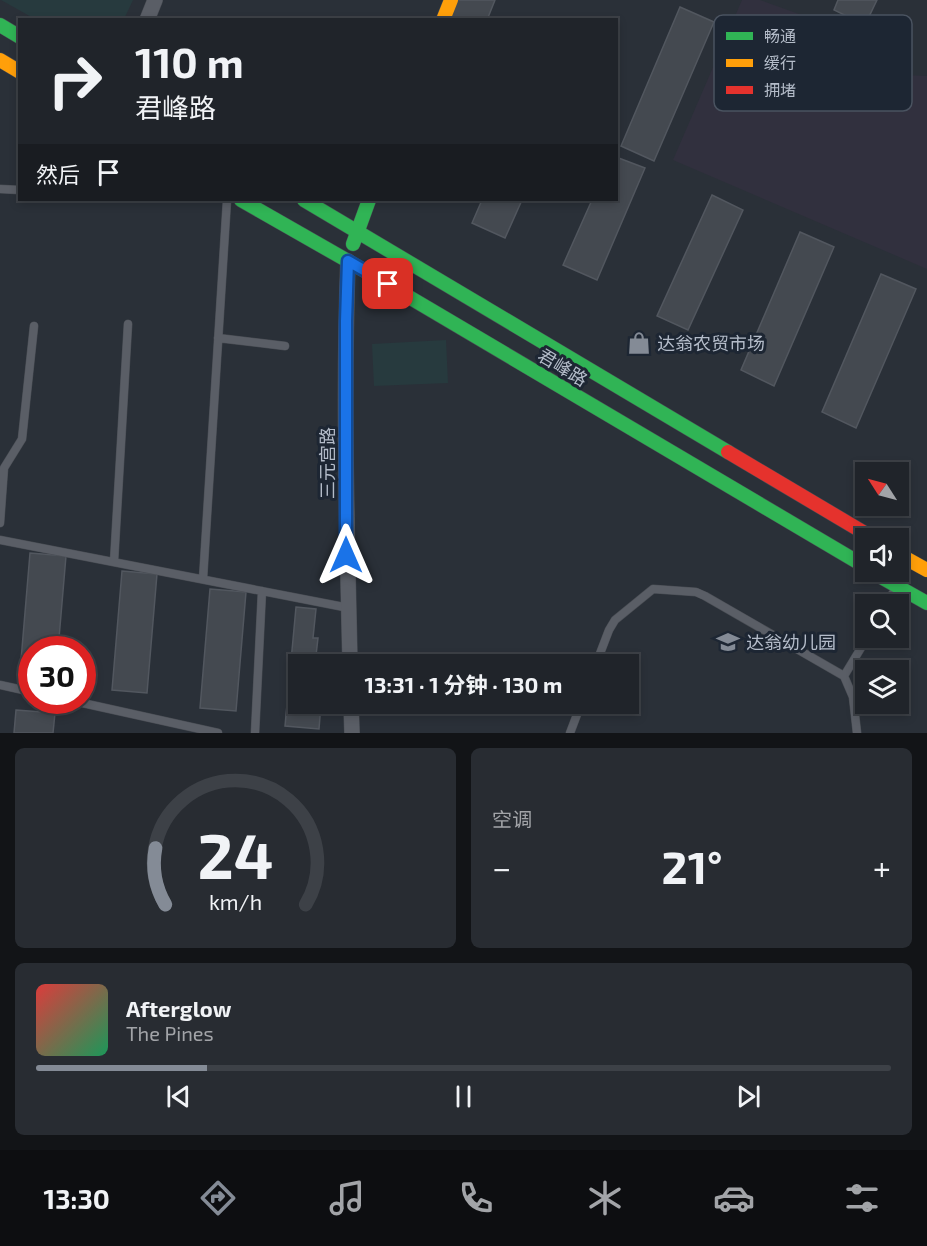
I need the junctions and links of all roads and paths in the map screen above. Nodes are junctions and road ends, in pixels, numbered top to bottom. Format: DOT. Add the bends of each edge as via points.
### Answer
graph roads {
  1 [pos="156,0"];
  2 [pos="451,0"];
  3 [pos="148,18"];
  4 [pos="444,18"];
  5 [pos="0,25"];
  6 [pos="18,36"];
  7 [pos="0,60"];
  8 [pos="18,71"];
  9 [pos="0,189"];
  10 [pos="18,190"];
  11 [pos="227,201"];
  12 [pos="243,201"];
  13 [pos="306,201"];
  14 [pos="369,201"];
  15 [pos="357,230"];
  16 [pos="348,261"];
  17 [pos="128,324"];
  18 [pos="34,326"];
  19 [pos="218,338"];
  20 [pos="285,346"];
  21 [pos="2,466"];
  22 [pos="0,524"];
  23 [pos="856,528"];
  24 [pos="0,540"];
  25 [pos="909,560"];
  26 [pos="855,561"];
  27 [pos="114,562"];
  28 [pos="927,570"];
  29 [pos="203,579"];
  30 [pos="890,582"];
  31 [pos="897,586"];
  32 [pos="262,591"];
  33 [pos="892,594"];
  34 [pos="927,603"];
  35 [pos="349,608"];
  36 [pos="861,648"];
  37 [pos="350,654"];
  38 [pos="600,654"];
  39 [pos="844,676"];
  40 [pos="0,685"];
  41 [pos="18,689"];
  42 [pos="96,706"];
  43 [pos="351,714"];
  44 [pos="577,714"];
  45 [pos="218,733"];
  46 [pos="255,733"];
  47 [pos="352,733"];
  48 [pos="570,733"];
  49 [pos="857,733"];
  1 -- 3 [label="street"];
  2 -- 4 [label="main road"];
  5 -- 6 [label="main road"];
  7 -- 8 [label="main road"];
  9 -- 10 [label="lane"];
  11 -- 19 [label="lane"];
  12 -- 16 [label="main road, 君峰路"];
  13 -- 15 [label="main road, 君峰路"];
  14 -- 15 [label="main road"];
  15 -- 16 [label="main road"];
  15 -- 23 [label="main road, 君峰路"];
  16 -- 26 [label="main road, 君峰路"];
  16 -- 35 [label="street, 三元宫路"];
  17 -- 27 [label="lane"];
  18 -- 21 [label="lane" via="22,439"];
  19 -- 20 [label="lane"];
  19 -- 29 [label="lane"];
  21 -- 22 [label="lane"];
  24 -- 27 [label="lane"];
  25 -- 28 [label="main road"];
  27 -- 29 [label="lane"];
  29 -- 32 [label="lane"];
  30 -- 31 [label="main road"];
  31 -- 33 [label="lane"];
  31 -- 34 [label="main road"];
  32 -- 35 [label="lane"];
  32 -- 46 [label="lane"];
  35 -- 37 [label="street, 三元宫路"];
  36 -- 39 [label="lane"];
  38 -- 39 [label="lane" via="615,620 653,589 696,592"];
  39 -- 49 [label="lane" via="853,697"];
  40 -- 41 [label="lane"];
  42 -- 45 [label="lane"];
  43 -- 47 [label="street"];
  44 -- 48 [label="lane"];
}
